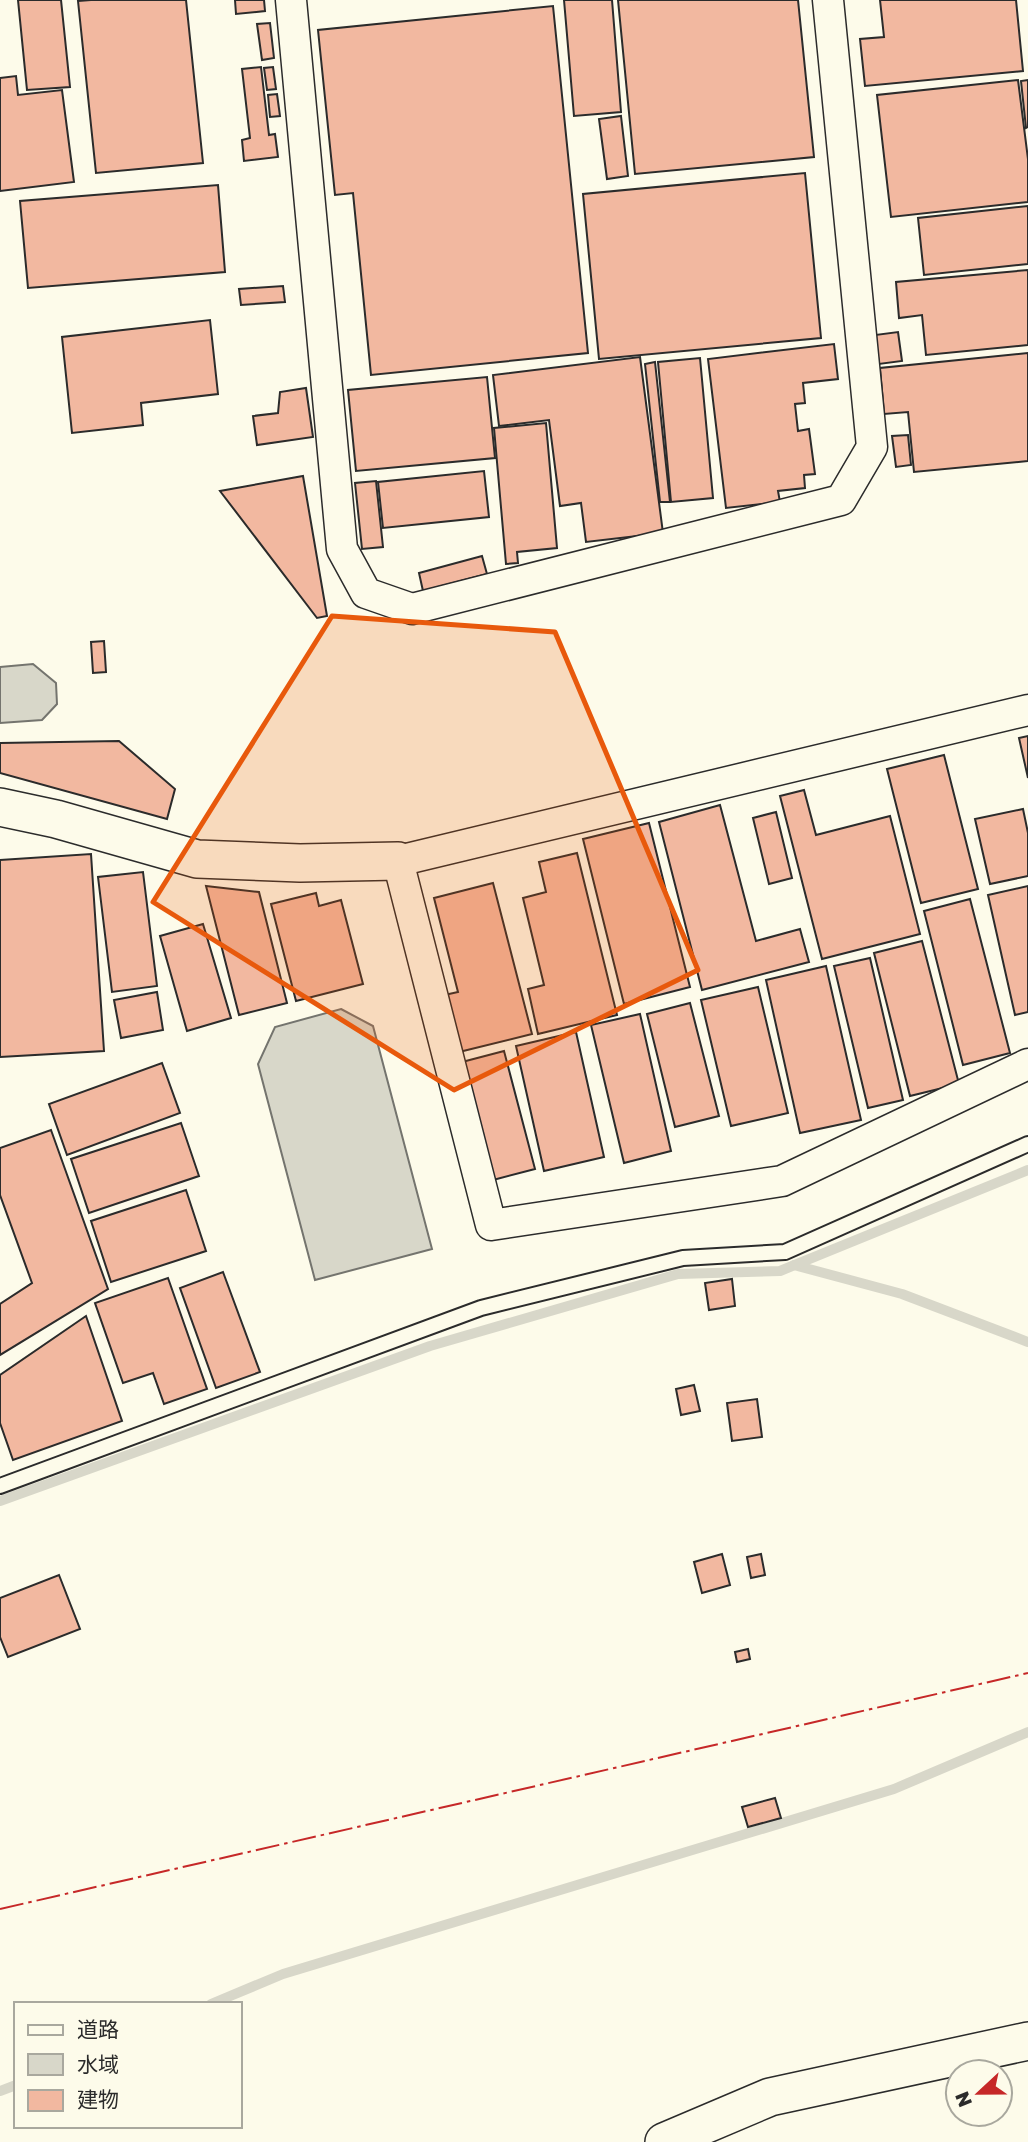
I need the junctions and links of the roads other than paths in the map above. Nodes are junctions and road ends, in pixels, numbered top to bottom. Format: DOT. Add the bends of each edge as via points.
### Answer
graph roads {
  1 [pos="291,0"];
  2 [pos="828,0"];
  3 [pos="1028,710"];
  4 [pos="0,807"];
  5 [pos="398,861"];
  6 [pos="1028,1064"];
  7 [pos="1028,1143"];
  8 [pos="0,1486"];
  9 [pos="1028,2041"];
  10 [pos="664,2142"];
  1 -- 2 [label="street" via="342,549 366,593 412,609 841,500 872,447"];
  3 -- 5 [label="street"];
  4 -- 5 [label="street" via="197,859"];
  5 -- 6 [label="street" via="491,1225 782,1181"];
  7 -- 8 [label="lane" via="786,1252 683,1258 481,1308"];
  9 -- 10 [label="street" via="770,2097"];
}
